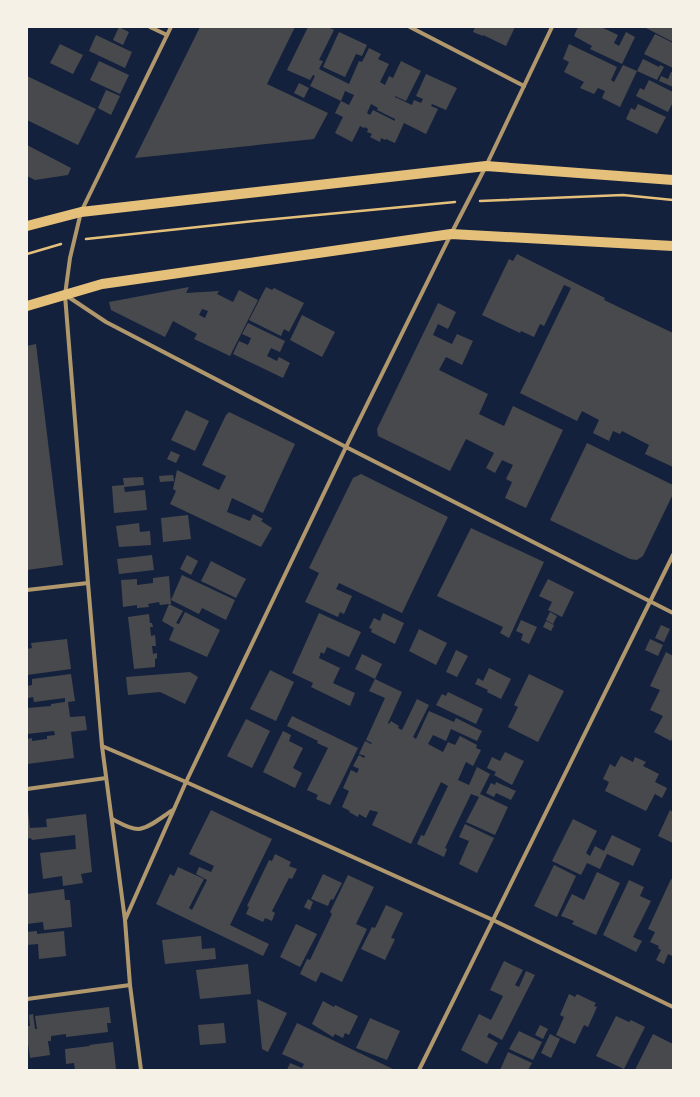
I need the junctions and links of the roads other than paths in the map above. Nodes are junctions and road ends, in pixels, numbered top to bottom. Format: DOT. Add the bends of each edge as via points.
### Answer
graph roads {
  1 [pos="150,27"];
  2 [pos="171,27"];
  3 [pos="410,27"];
  4 [pos="552,27"];
  5 [pos="167,35"];
  6 [pos="524,86"];
  7 [pos="486,166"];
  8 [pos="673,180"];
  9 [pos="81,212"];
  10 [pos="30,223"];
  11 [pos="451,234"];
  12 [pos="673,246"];
  13 [pos="65,295"];
  14 [pos="27,306"];
  15 [pos="346,447"];
  16 [pos="673,555"];
  17 [pos="88,583"];
  18 [pos="27,590"];
  19 [pos="650,602"];
  20 [pos="673,613"];
  21 [pos="102,746"];
  22 [pos="106,778"];
  23 [pos="186,782"];
  24 [pos="27,789"];
  25 [pos="173,810"];
  26 [pos="112,819"];
  27 [pos="125,920"];
  28 [pos="493,920"];
  29 [pos="130,985"];
  30 [pos="27,999"];
  31 [pos="673,1007"];
  32 [pos="141,1070"];
  33 [pos="420,1070"];
  1 -- 5 [label="street"];
  2 -- 5 [label="street"];
  3 -- 6 [label="street"];
  4 -- 6 [label="street"];
  5 -- 9 [label="street"];
  6 -- 7 [label="street"];
  7 -- 8 [label="main road"];
  7 -- 9 [label="main road"];
  7 -- 11 [label="street"];
  9 -- 10 [label="main road"];
  9 -- 13 [label="street" via="70,258"];
  11 -- 12 [label="main road"];
  11 -- 13 [label="main road" via="102,284"];
  11 -- 15 [label="street"];
  13 -- 14 [label="main road"];
  13 -- 15 [label="street" via="106,322"];
  13 -- 17 [label="street"];
  15 -- 19 [label="street"];
  15 -- 23 [label="street"];
  16 -- 19 [label="street"];
  17 -- 18 [label="street"];
  17 -- 21 [label="street"];
  19 -- 20 [label="street"];
  19 -- 28 [label="street"];
  21 -- 22 [label="street"];
  21 -- 23 [label="street"];
  22 -- 24 [label="street"];
  22 -- 26 [label="street"];
  23 -- 25 [label="street"];
  23 -- 28 [label="street"];
  25 -- 26 [label="street" via="145,828 137,829"];
  25 -- 27 [label="street"];
  26 -- 27 [label="street"];
  27 -- 29 [label="street"];
  28 -- 31 [label="street"];
  28 -- 33 [label="street"];
  29 -- 30 [label="street"];
  29 -- 32 [label="street"];
}
